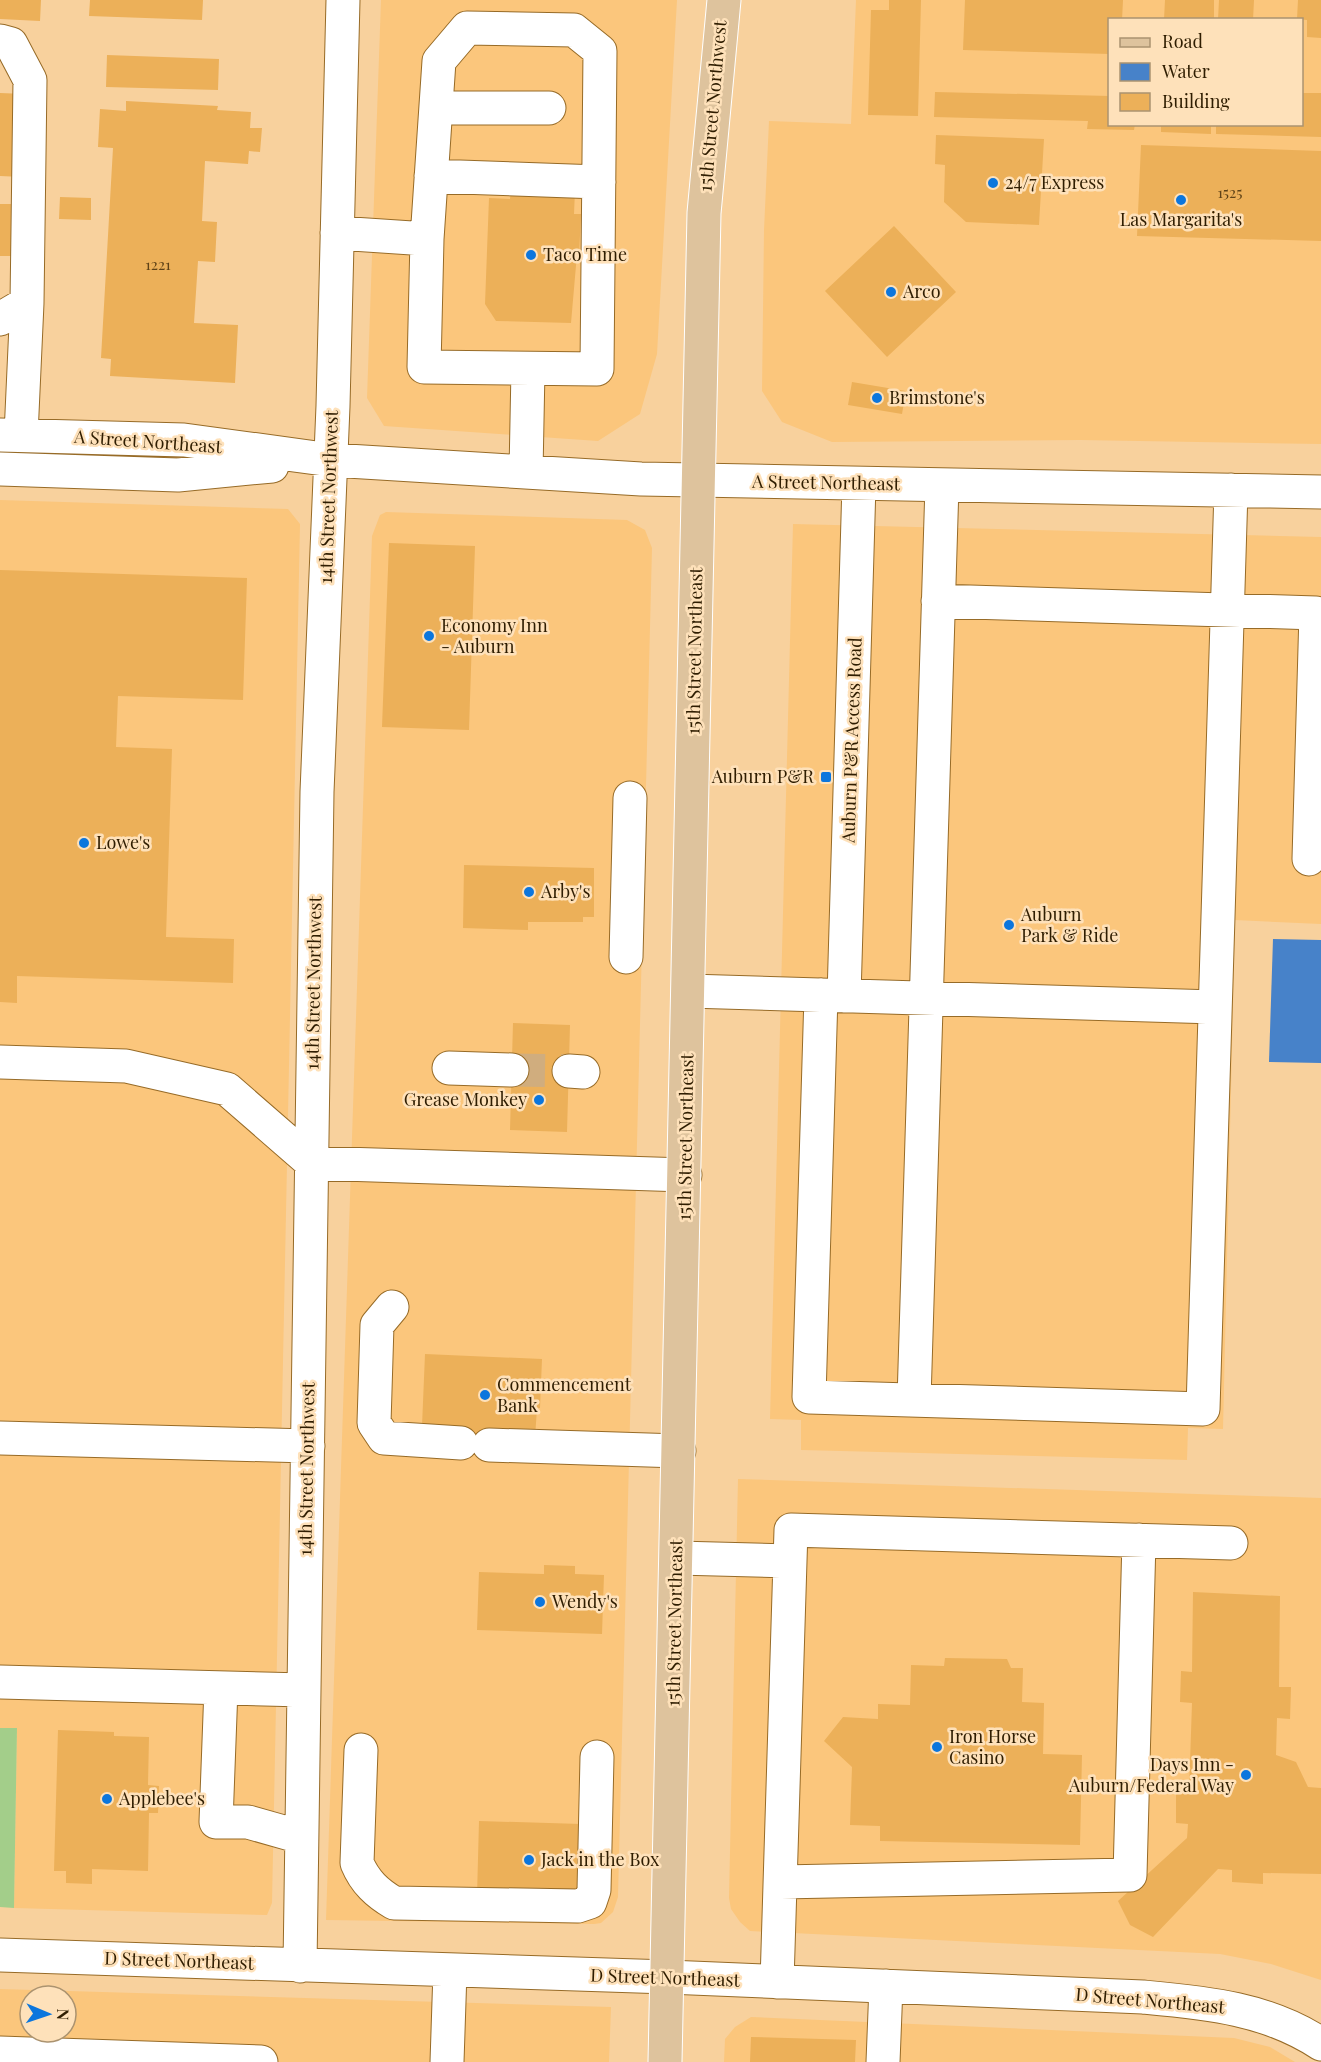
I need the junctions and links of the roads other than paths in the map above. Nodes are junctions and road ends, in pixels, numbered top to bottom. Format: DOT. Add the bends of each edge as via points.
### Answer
graph roads {
  1 [pos="343,0"];
  2 [pos="724,0"];
  3 [pos="0,42"];
  4 [pos="436,108"];
  5 [pos="549,108"];
  6 [pos="431,176"];
  7 [pos="599,182"];
  8 [pos="704,213"];
  9 [pos="337,233"];
  10 [pos="427,239"];
  11 [pos="14,311"];
  12 [pos="528,369"];
  13 [pos="11,435"];
  14 [pos="331,460"];
  15 [pos="0,469"];
  16 [pos="526,472"];
  17 [pos="699,481"];
  18 [pos="860,484"];
  19 [pos="942,485"];
  20 [pos="1231,490"];
  21 [pos="1321,492"];
  22 [pos="938,601"];
  23 [pos="1227,610"];
  24 [pos="630,798"];
  25 [pos="1309,859"];
  26 [pos="626,957"];
  27 [pos="689,991"];
  28 [pos="832,995"];
  29 [pos="926,998"];
  30 [pos="1215,1007"];
  31 [pos="0,1062"];
  32 [pos="449,1068"];
  33 [pos="512,1070"];
  34 [pos="312,1163"];
  35 [pos="685,1175"];
  36 [pos="392,1307"];
  37 [pos="914,1400"];
  38 [pos="0,1438"];
  39 [pos="308,1446"];
  40 [pos="679,1451"];
  41 [pos="1139,1540"];
  42 [pos="1231,1543"];
  43 [pos="677,1558"];
  44 [pos="790,1561"];
  45 [pos="0,1682"];
  46 [pos="221,1688"];
  47 [pos="304,1690"];
  48 [pos="361,1750"];
  49 [pos="597,1757"];
  50 [pos="301,1837"];
  51 [pos="780,1882"];
  52 [pos="0,1955"];
  53 [pos="300,1966"];
  54 [pos="450,1971"];
  55 [pos="668,1977"];
  56 [pos="777,1982"];
  57 [pos="886,1986"];
  58 [pos="1321,2044"];
  59 [pos="0,2053"];
  60 [pos="261,2062"];
  61 [pos="447,2062"];
  62 [pos="665,2062"];
  63 [pos="883,2062"];
  1 -- 9 [label="street, 14th Street Northwest"];
  2 -- 8 [label="main road, 15th Street Northwest"];
  3 -- 11 [label="street" via="11,44 30,80"];
  4 -- 5 [label="street"];
  4 -- 6 [label="street"];
  4 -- 7 [label="street" via="439,61 466,28 574,30 600,51"];
  6 -- 7 [label="street"];
  6 -- 10 [label="street"];
  7 -- 12 [label="street" via="597,369"];
  8 -- 17 [label="main road, 15th Street Northeast"];
  9 -- 10 [label="street"];
  9 -- 14 [label="street, 14th Street Northwest"];
  10 -- 12 [label="street" via="424,367"];
  11 -- 13 [label="street"];
  12 -- 16 [label="street"];
  13 -- 14 [label="street, A Street Northeast" via="183,440"];
  14 -- 15 [label="street, A Street Northeast" via="178,475"];
  14 -- 16 [label="street, A Street Northeast"];
  14 -- 34 [label="street, 14th Street Northwest" via="317,792"];
  16 -- 17 [label="street, A Street Northeast"];
  17 -- 18 [label="street, A Street Northeast"];
  17 -- 27 [label="main road, 15th Street Northeast"];
  18 -- 19 [label="street, A Street Northeast"];
  18 -- 28 [label="street, Auburn P&R Access Road"];
  19 -- 20 [label="street, A Street Northeast"];
  19 -- 22 [label="street"];
  20 -- 21 [label="street, A Street Northeast"];
  20 -- 23 [label="street"];
  22 -- 23 [label="street"];
  22 -- 29 [label="street"];
  23 -- 25 [label="street" via="1316,613"];
  23 -- 30 [label="street"];
  24 -- 26 [label="street"];
  27 -- 28 [label="street"];
  27 -- 35 [label="main road, 15th Street Northeast"];
  28 -- 29 [label="street"];
  28 -- 37 [label="street, Auburn P&R Access Road" via="809,1397"];
  29 -- 30 [label="street"];
  29 -- 37 [label="street"];
  30 -- 37 [label="street" via="1203,1409"];
  31 -- 34 [label="street" via="126,1066 227,1089"];
  32 -- 33 [label="street"];
  34 -- 35 [label="street"];
  34 -- 39 [label="street, 14th Street Northwest"];
  35 -- 40 [label="main road, 15th Street Northeast"];
  36 -- 40 [label="street" via="376,1325 374,1423 384,1438"];
  38 -- 39 [label="street"];
  39 -- 47 [label="street, 14th Street Northwest"];
  40 -- 43 [label="main road, 15th Street Northeast"];
  41 -- 42 [label="street"];
  41 -- 44 [label="street" via="791,1530"];
  41 -- 51 [label="street" via="1130,1875"];
  43 -- 44 [label="street"];
  43 -- 55 [label="main road, 15th Street Northeast"];
  44 -- 51 [label="street"];
  45 -- 46 [label="street"];
  46 -- 47 [label="street"];
  46 -- 50 [label="street" via="216,1822 248,1822"];
  47 -- 50 [label="street, 14th Street Northwest"];
  48 -- 49 [label="street" via="357,1863 376,1892 394,1903 578,1906 590,1902 594,1890"];
  50 -- 53 [label="street, 14th Street Northwest"];
  51 -- 56 [label="street"];
  52 -- 53 [label="street, D Street Northeast"];
  53 -- 54 [label="street, D Street Northeast"];
  54 -- 55 [label="street, D Street Northeast"];
  54 -- 61 [label="street"];
  55 -- 56 [label="street, D Street Northeast"];
  55 -- 62 [label="main road, 15th Street Northeast"];
  56 -- 57 [label="street, D Street Northeast"];
  57 -- 58 [label="street, D Street Northeast" via="1185,2001 1252,2012 1280,2021"];
  57 -- 63 [label="street"];
  59 -- 60 [label="street"];
}
